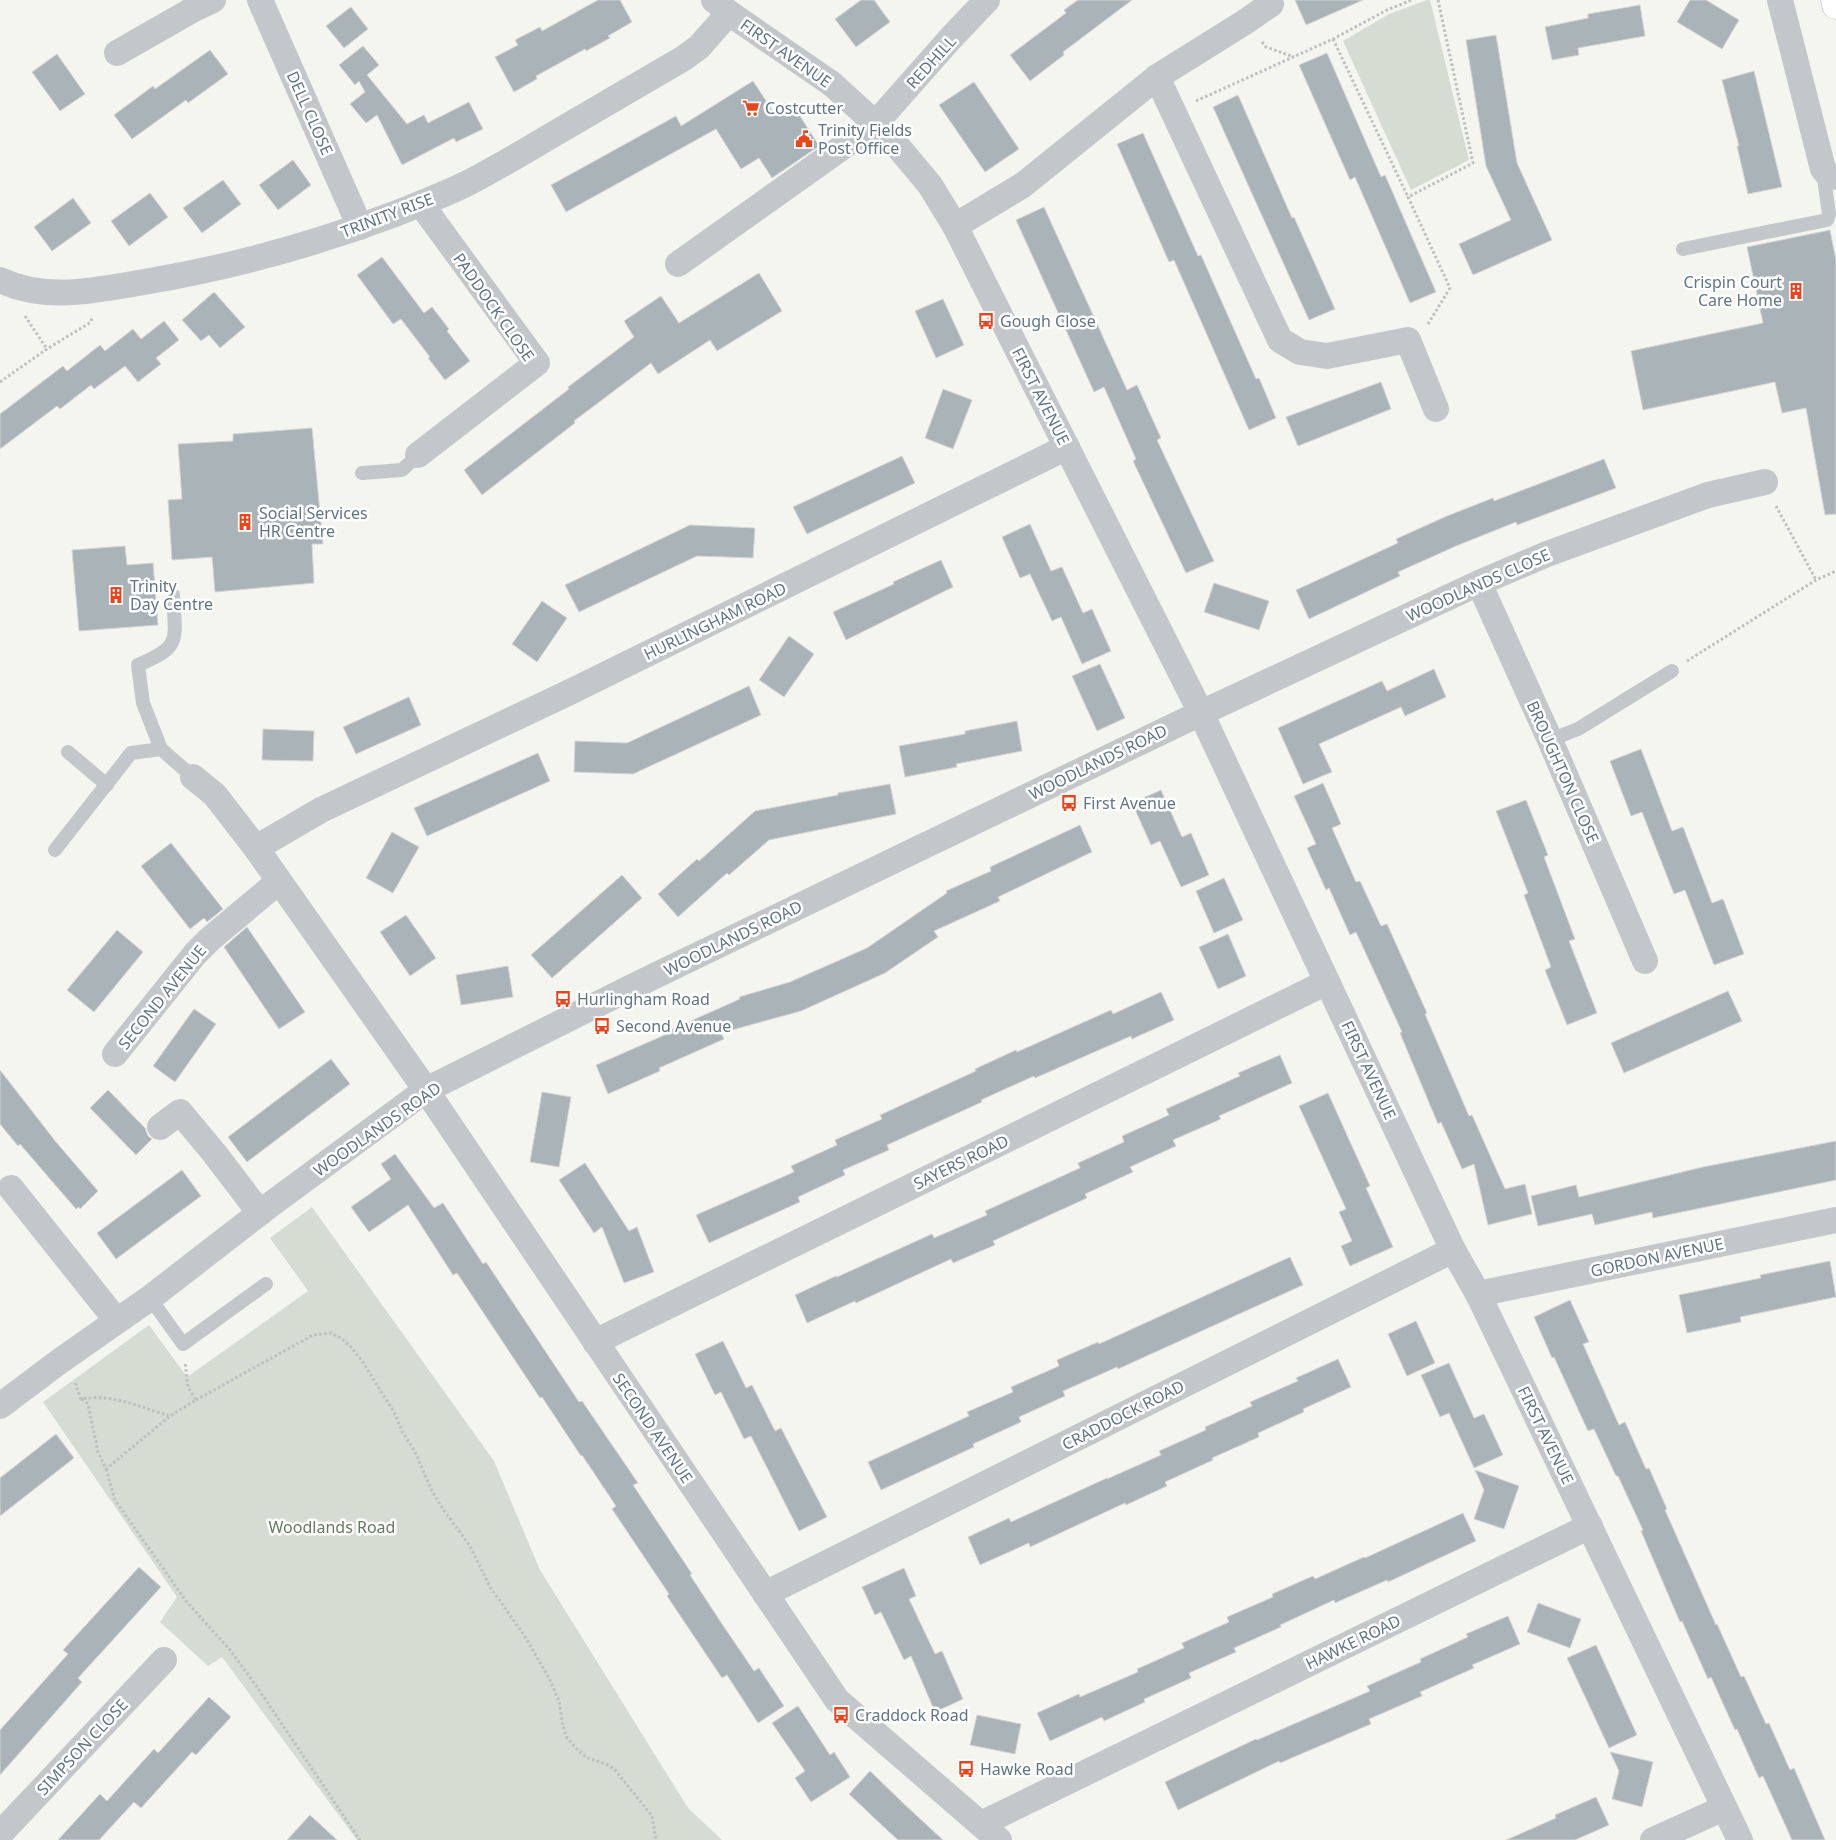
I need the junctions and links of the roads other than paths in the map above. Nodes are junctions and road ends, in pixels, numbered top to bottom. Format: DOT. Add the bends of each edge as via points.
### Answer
graph roads {
  1 [pos="213,0"];
  2 [pos="260,0"];
  3 [pos="987,0"];
  4 [pos="1780,0"];
  5 [pos="1835,0"];
  6 [pos="1271,4"];
  7 [pos="1836,5"];
  8 [pos="721,6"];
  9 [pos="117,53"];
  10 [pos="1156,77"];
  11 [pos="875,124"];
  12 [pos="1830,173"];
  13 [pos="421,204"];
  14 [pos="955,226"];
  15 [pos="360,227"];
  16 [pos="1683,250"];
  17 [pos="678,264"];
  18 [pos="1,282"];
  19 [pos="1436,409"];
  20 [pos="1067,447"];
  21 [pos="418,455"];
  22 [pos="362,473"];
  23 [pos="1765,482"];
  24 [pos="1480,583"];
  25 [pos="173,595"];
  26 [pos="1672,671"];
  27 [pos="1201,713"];
  28 [pos="1550,740"];
  29 [pos="161,749"];
  30 [pos="68,752"];
  31 [pos="193,777"];
  32 [pos="107,785"];
  33 [pos="256,848"];
  34 [pos="55,850"];
  35 [pos="278,882"];
  36 [pos="1645,961"];
  37 [pos="1327,982"];
  38 [pos="115,1054"];
  39 [pos="426,1090"];
  40 [pos="160,1127"];
  41 [pos="11,1188"];
  42 [pos="260,1213"];
  43 [pos="1836,1220"];
  44 [pos="1454,1250"];
  45 [pos="266,1284"];
  46 [pos="1478,1294"];
  47 [pos="150,1298"];
  48 [pos="117,1321"];
  49 [pos="594,1342"];
  50 [pos="0,1406"];
  51 [pos="1590,1526"];
  52 [pos="765,1594"];
  53 [pos="164,1660"];
  54 [pos="1724,1808"];
  55 [pos="990,1832"];
  56 [pos="0,1834"];
  57 [pos="1653,1840"];
  58 [pos="1740,1840"];
  1 -- 9 [label="street"];
  2 -- 15 [label="street, DELL CLOSE"];
  3 -- 11 [label="street, REDHILL"];
  4 -- 12 [label="street"];
  5 -- 7 [label="highway"];
  6 -- 10 [label="street"];
  8 -- 11 [label="street, FIRST AVENUE" via="832,84"];
  8 -- 13 [label="street, TRINITY RISE" via="699,47 684,58 501,165"];
  10 -- 14 [label="street" via="1024,185"];
  10 -- 19 [label="street" via="1280,340 1300,352 1327,356 1408,340"];
  11 -- 14 [label="street, FIRST AVENUE" via="930,185"];
  11 -- 17 [label="street, REDHILL"];
  12 -- 16 [label="lane" via="1827,220"];
  13 -- 15 [label="street, TRINITY RISE"];
  13 -- 21 [label="street, PADDOCK CLOSE" via="537,363"];
  14 -- 20 [label="street, FIRST AVENUE"];
  15 -- 18 [label="street, TRINITY RISE" via="190,275 96,290 57,294"];
  20 -- 27 [label="street, FIRST AVENUE"];
  20 -- 33 [label="street, HURLINGHAM ROAD" via="568,693 321,810"];
  21 -- 22 [label="lane" via="402,470"];
  23 -- 24 [label="street, WOODLANDS CLOSE" via="1708,496 1547,554"];
  24 -- 27 [label="street, WOODLANDS CLOSE"];
  24 -- 28 [label="street, BROUGHTON CLOSE"];
  25 -- 29 [label="lane" via="173,643 157,657 138,665 143,703"];
  26 -- 28 [label="lane" via="1578,729"];
  27 -- 37 [label="street, FIRST AVENUE"];
  27 -- 39 [label="street, WOODLANDS ROAD" via="638,984"];
  28 -- 36 [label="street, BROUGHTON CLOSE"];
  29 -- 31 [label="lane"];
  29 -- 32 [label="lane" via="131,753"];
  30 -- 32 [label="lane"];
  31 -- 33 [label="street, SECOND AVENUE" via="215,795"];
  32 -- 34 [label="lane"];
  33 -- 35 [label="street, SECOND AVENUE"];
  35 -- 38 [label="street, SECOND AVENUE" via="195,954"];
  35 -- 39 [label="street, SECOND AVENUE"];
  37 -- 44 [label="street, FIRST AVENUE"];
  37 -- 49 [label="street, SAYERS ROAD"];
  39 -- 42 [label="street, WOODLANDS ROAD"];
  39 -- 49 [label="street, SECOND AVENUE"];
  40 -- 42 [label="street" via="180,1112"];
  41 -- 48 [label="street"];
  42 -- 47 [label="street, WOODLANDS ROAD"];
  43 -- 46 [label="street, GORDON AVENUE"];
  44 -- 46 [label="street, FIRST AVENUE"];
  44 -- 52 [label="street, CRADDOCK ROAD"];
  45 -- 47 [label="lane" via="183,1344"];
  46 -- 51 [label="street, FIRST AVENUE"];
  47 -- 48 [label="street, WOODLANDS ROAD"];
  48 -- 50 [label="street, WOODLANDS ROAD"];
  49 -- 52 [label="street, SECOND AVENUE"];
  51 -- 54 [label="street, FIRST AVENUE"];
  51 -- 55 [label="street, HAWKE ROAD"];
  52 -- 55 [label="street, SECOND AVENUE" via="838,1700"];
  53 -- 56 [label="street, SIMPSON CLOSE"];
  54 -- 57 [label="street"];
  54 -- 58 [label="street, FIRST AVENUE"];
}
